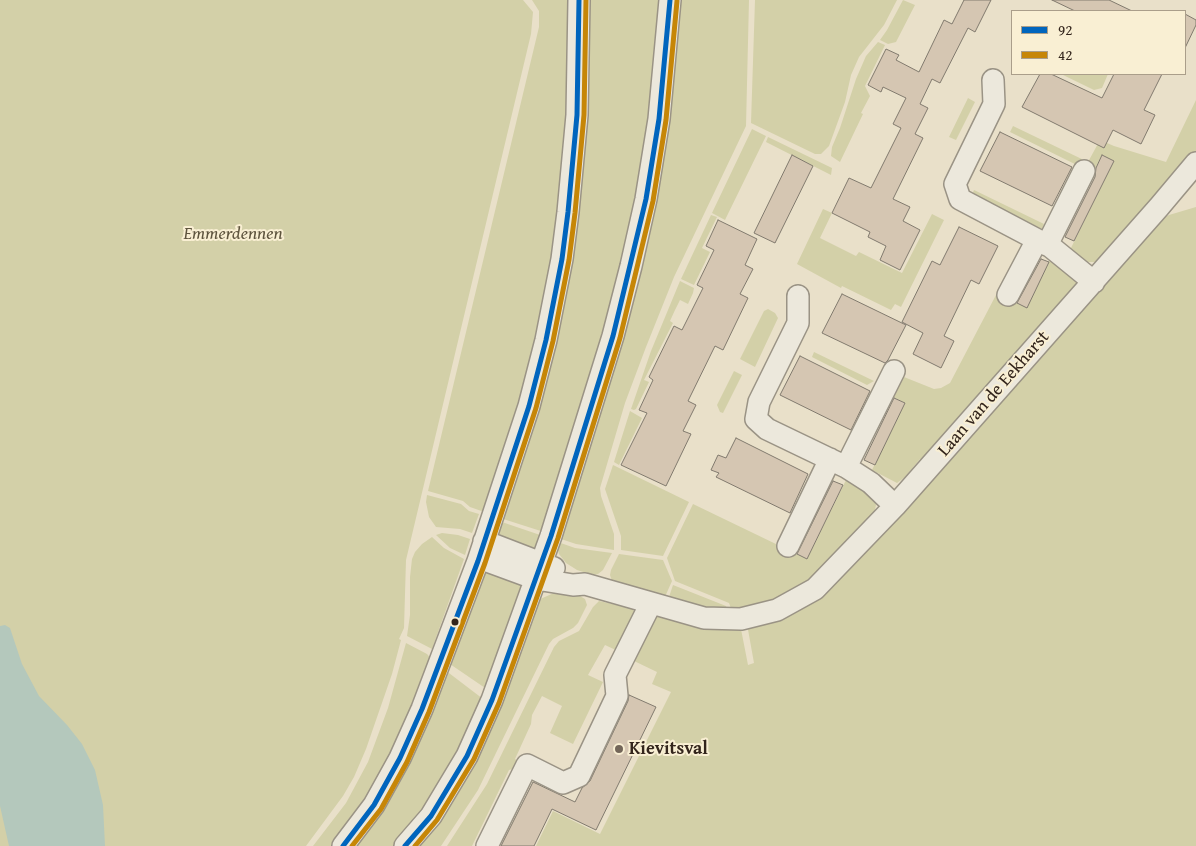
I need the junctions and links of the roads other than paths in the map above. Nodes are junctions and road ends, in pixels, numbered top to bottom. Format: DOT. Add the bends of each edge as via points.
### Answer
graph roads {
  1 [pos="579,0"];
  2 [pos="670,0"];
  3 [pos="993,80"];
  4 [pos="1196,163"];
  5 [pos="1084,171"];
  6 [pos="1042,242"];
  7 [pos="1094,282"];
  8 [pos="1008,295"];
  9 [pos="798,296"];
  10 [pos="894,371"];
  11 [pos="838,463"];
  12 [pos="895,506"];
  13 [pos="788,546"];
  14 [pos="481,551"];
  15 [pos="539,571"];
  16 [pos="651,603"];
  17 [pos="343,846"];
  18 [pos="405,846"];
  19 [pos="487,846"];
  1 -- 14 [label="street" via="577,115 562,260 529,406"];
  2 -- 15 [label="street" via="659,119 631,266 613,336"];
  3 -- 6 [label="street" via="994,104 955,184 960,199"];
  4 -- 7 [label="street, Laan van de Eekharst"];
  5 -- 6 [label="street"];
  6 -- 7 [label="street"];
  6 -- 8 [label="street"];
  7 -- 12 [label="street, Laan van de Eekharst"];
  9 -- 11 [label="street" via="798,323 758,402 756,419 767,430"];
  10 -- 11 [label="street"];
  11 -- 12 [label="street" via="871,484"];
  11 -- 13 [label="street"];
  12 -- 16 [label="street, Laan van de Eekharst" via="815,589 777,610 741,619 704,618"];
  14 -- 15 [label="street, Laan van de Eekharst" via="487,561"];
  14 -- 17 [label="street" via="422,709 400,758 374,804"];
  15 -- 16 [label="street, Laan van de Eekharst" via="573,585 585,584"];
  15 -- 18 [label="street" via="492,700 467,756 431,816"];
  16 -- 19 [label="street" via="615,675 617,696 579,776 563,783 527,765"];
}
